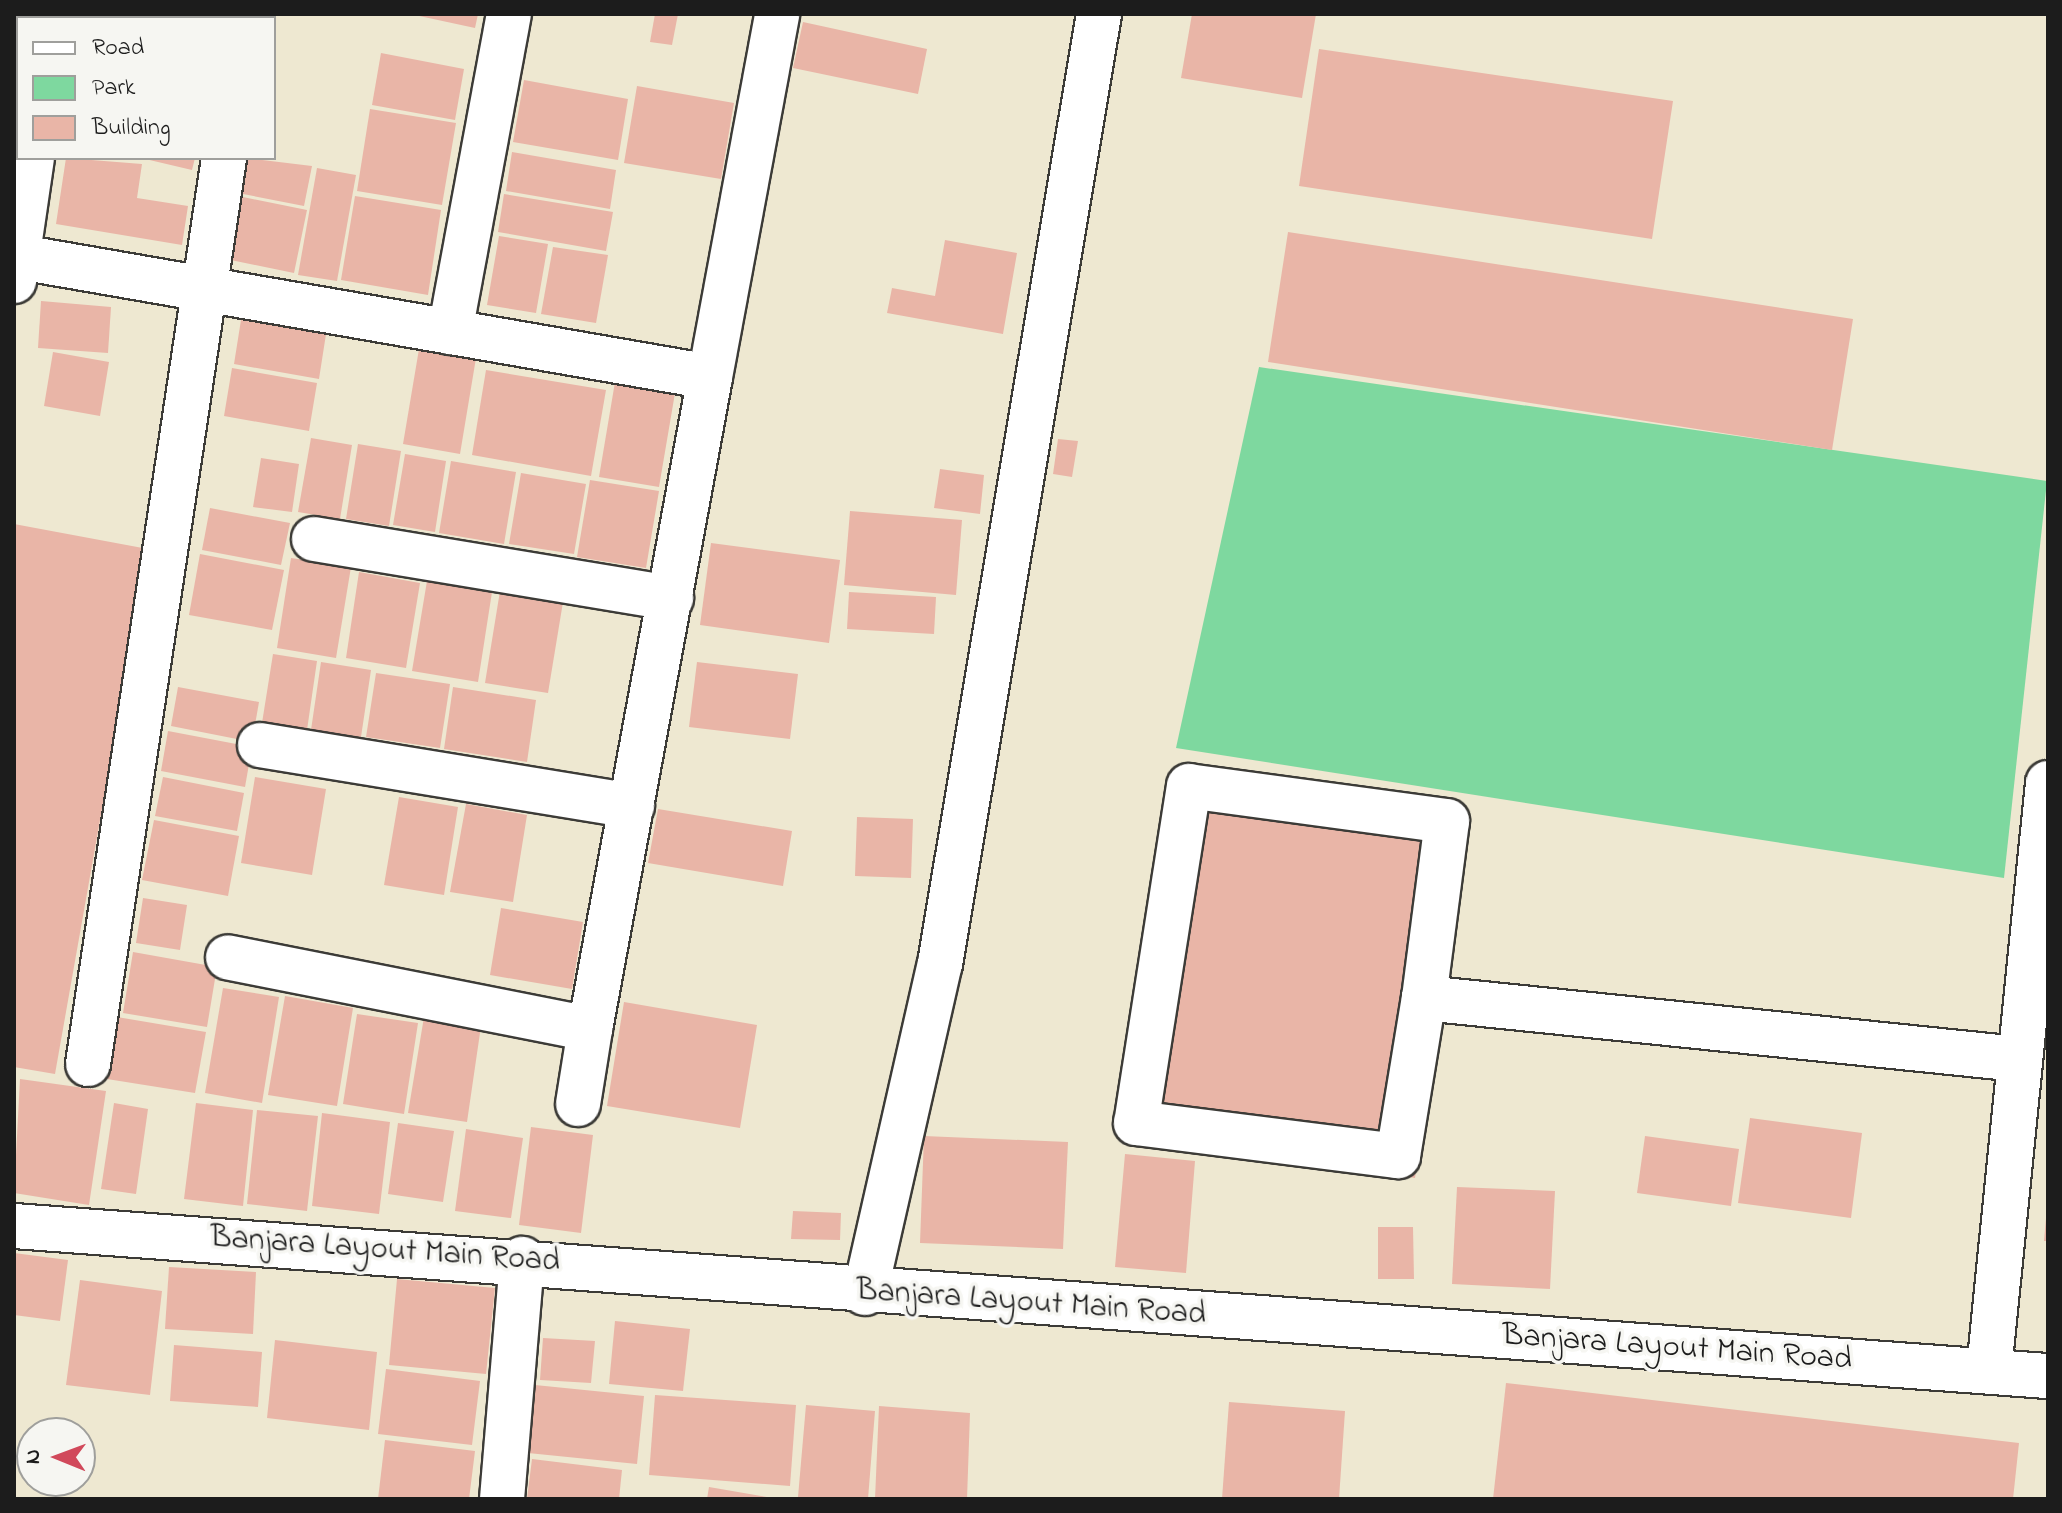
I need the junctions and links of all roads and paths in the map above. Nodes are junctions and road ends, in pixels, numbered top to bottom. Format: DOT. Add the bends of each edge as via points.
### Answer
graph roads {
  1 [pos="509,14"];
  2 [pos="777,14"];
  3 [pos="1099,14"];
  4 [pos="32,160"];
  5 [pos="224,160"];
  6 [pos="15,265"];
  7 [pos="207,290"];
  8 [pos="450,332"];
  9 [pos="710,377"];
  10 [pos="314,539"];
  11 [pos="671,598"];
  12 [pos="260,745"];
  13 [pos="2048,783"];
  14 [pos="632,806"];
  15 [pos="228,957"];
  16 [pos="1424,998"];
  17 [pos="590,1029"];
  18 [pos="2018,1059"];
  19 [pos="88,1064"];
  20 [pos="578,1104"];
  21 [pos="14,1226"];
  22 [pos="522,1259"];
  23 [pos="865,1293"];
  24 [pos="1989,1370"];
  25 [pos="2048,1376"];
  26 [pos="502,1499"];
  1 -- 8 [label="street"];
  2 -- 9 [label="street"];
  3 -- 23 [label="street" via="940,964"];
  4 -- 6 [label="street"];
  5 -- 7 [label="street"];
  6 -- 7 [label="street"];
  7 -- 8 [label="street"];
  7 -- 19 [label="street"];
  8 -- 9 [label="street"];
  9 -- 11 [label="street"];
  10 -- 11 [label="street"];
  11 -- 14 [label="street"];
  12 -- 14 [label="street"];
  13 -- 18 [label="street"];
  14 -- 17 [label="street"];
  15 -- 17 [label="street"];
  16 -- 16 [label="street" via="1398,1156 1136,1123 1189,786 1447,821"];
  16 -- 18 [label="street"];
  17 -- 20 [label="street"];
  18 -- 24 [label="street"];
  21 -- 22 [label="street, Banjara Layout Main Road"];
  22 -- 23 [label="street, Banjara Layout Main Road"];
  22 -- 26 [label="street"];
  23 -- 24 [label="street, Banjara Layout Main Road"];
  24 -- 25 [label="street, Banjara Layout Main Road"];
}
